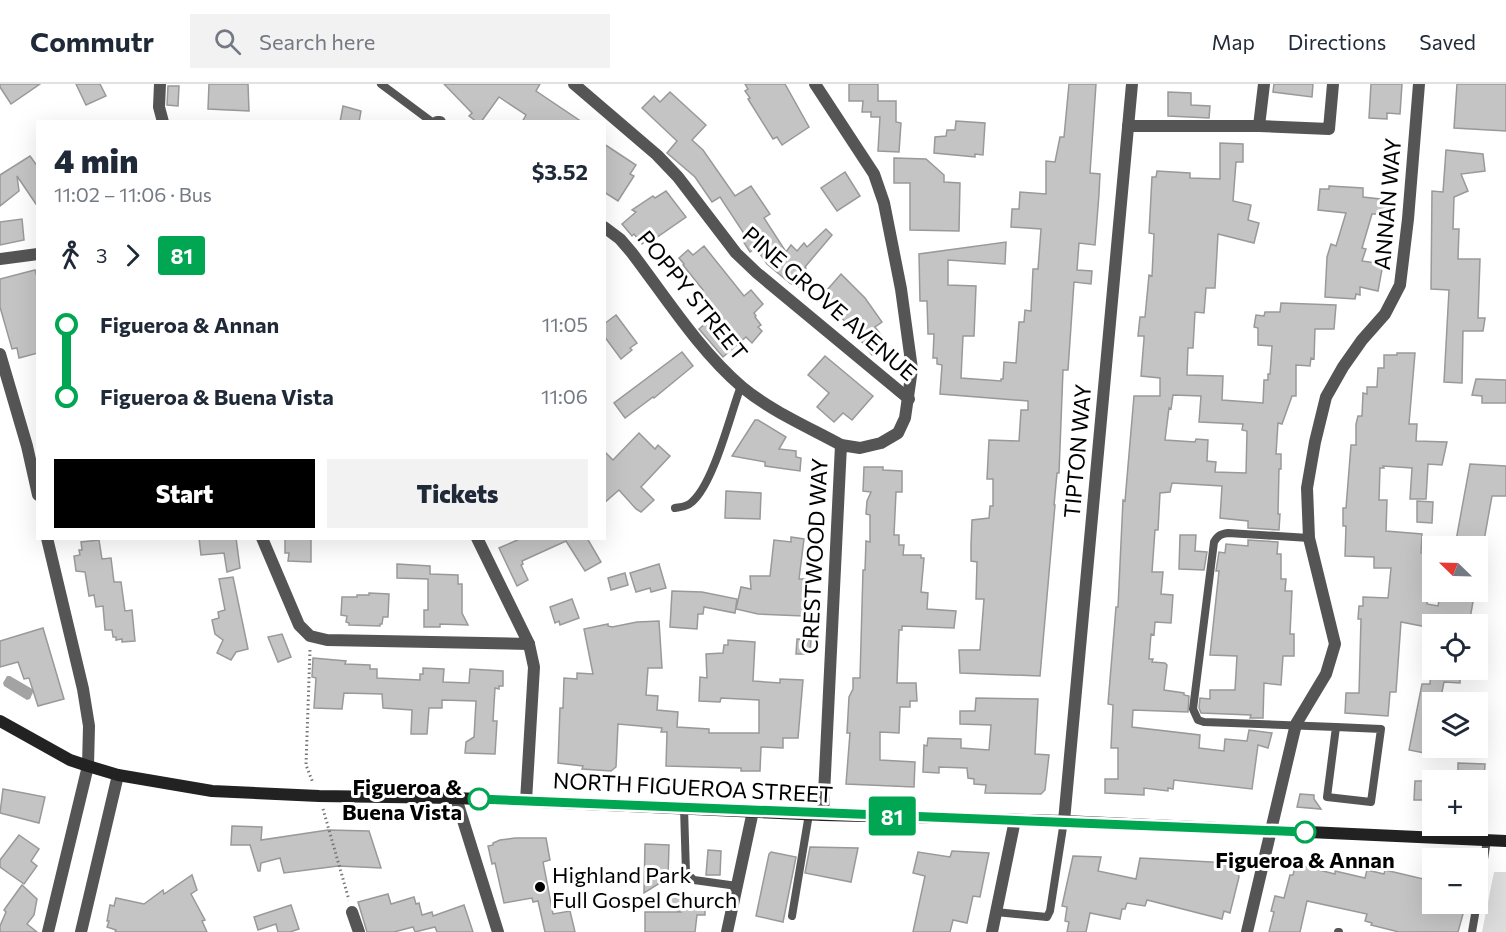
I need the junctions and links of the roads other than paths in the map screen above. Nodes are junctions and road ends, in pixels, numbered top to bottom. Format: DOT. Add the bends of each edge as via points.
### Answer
graph roads {
  1 [pos="160,84"];
  2 [pos="381,84"];
  3 [pos="574,84"];
  4 [pos="815,84"];
  5 [pos="1132,84"];
  6 [pos="1264,84"];
  7 [pos="1333,84"];
  8 [pos="1419,84"];
  9 [pos="162,120"];
  10 [pos="429,120"];
  11 [pos="1128,126"];
  12 [pos="1258,126"];
  13 [pos="606,228"];
  14 [pos="36,254"];
  15 [pos="0,259"];
  16 [pos="0,354"];
  17 [pos="741,386"];
  18 [pos="909,399"];
  19 [pos="841,445"];
  20 [pos="36,486"];
  21 [pos="675,508"];
  22 [pos="1309,538"];
  23 [pos="47,540"];
  24 [pos="263,540"];
  25 [pos="478,540"];
  26 [pos="529,644"];
  27 [pos="0,721"];
  28 [pos="1296,724"];
  29 [pos="1336,728"];
  30 [pos="88,766"];
  31 [pos="118,776"];
  32 [pos="456,798"];
  33 [pos="526,801"];
  34 [pos="684,808"];
  35 [pos="753,811"];
  36 [pos="809,814"];
  37 [pos="823,814"];
  38 [pos="1015,820"];
  39 [pos="1064,821"];
  40 [pos="1272,831"];
  41 [pos="1487,840"];
  42 [pos="1506,841"];
  43 [pos="1486,848"];
  44 [pos="737,886"];
  45 [pos="352,912"];
  46 [pos="996,912"];
  47 [pos="1475,914"];
  48 [pos="792,916"];
  49 [pos="48,932"];
  50 [pos="81,932"];
  51 [pos="359,932"];
  52 [pos="498,932"];
  53 [pos="728,932"];
  54 [pos="992,932"];
  55 [pos="1247,932"];
  56 [pos="1472,932"];
  1 -- 9 [label="street"];
  2 -- 10 [label="lane"];
  3 -- 18 [label="street, PINE GROVE AVENUE" via="657,154 736,253 757,273"];
  4 -- 18 [label="street, CRESTWOOD WAY" via="874,174 884,203 912,369"];
  5 -- 11 [label="street, TIPTON WAY"];
  6 -- 12 [label="street"];
  7 -- 12 [label="street" via="1329,129"];
  8 -- 22 [label="street, ANNAN WAY" via="1400,285 1385,314 1343,366 1326,397 1307,488"];
  11 -- 12 [label="street"];
  11 -- 39 [label="street, TIPTON WAY"];
  13 -- 17 [label="street, POPPY STREET" via="632,253 694,335"];
  14 -- 15 [label="street"];
  16 -- 20 [label="street"];
  17 -- 19 [label="street, POPPY STREET"];
  17 -- 21 [label="lane" via="709,475 694,501"];
  18 -- 19 [label="street, CRESTWOOD WAY" via="898,433 881,443 860,448"];
  19 -- 37 [label="street, CRESTWOOD WAY"];
  22 -- 28 [label="street, ANNAN WAY" via="1335,644 1326,674"];
  22 -- 28 [label="lane" via="1228,533 1216,538 1193,709 1198,720 1204,722"];
  23 -- 30 [label="street" via="83,689 89,726"];
  24 -- 26 [label="street" via="298,625 310,636 327,640"];
  25 -- 26 [label="street"];
  26 -- 33 [label="street" via="534,667"];
  27 -- 30 [label="main road, NORTH FIGUEROA STREET"];
  28 -- 29 [label="lane"];
  28 -- 40 [label="street, ANNAN WAY"];
  29 -- 29 [label="lane" via="1327,797 1371,802 1380,729"];
  30 -- 31 [label="main road, NORTH FIGUEROA STREET"];
  30 -- 49 [label="street"];
  31 -- 32 [label="main road, NORTH FIGUEROA STREET" via="212,791"];
  31 -- 50 [label="street"];
  32 -- 33 [label="main road, NORTH FIGUEROA STREET"];
  32 -- 52 [label="street"];
  33 -- 34 [label="main road, NORTH FIGUEROA STREET"];
  34 -- 35 [label="main road, NORTH FIGUEROA STREET"];
  34 -- 44 [label="lane" via="686,873 694,880"];
  35 -- 36 [label="main road, NORTH FIGUEROA STREET"];
  35 -- 44 [label="street"];
  36 -- 37 [label="main road, NORTH FIGUEROA STREET"];
  36 -- 48 [label="lane"];
  37 -- 38 [label="main road, NORTH FIGUEROA STREET"];
  38 -- 39 [label="main road, NORTH FIGUEROA STREET"];
  38 -- 46 [label="street"];
  39 -- 40 [label="main road, NORTH FIGUEROA STREET"];
  39 -- 46 [label="lane" via="1047,917"];
  40 -- 41 [label="main road, NORTH FIGUEROA STREET"];
  40 -- 55 [label="street, ANNAN WAY"];
  41 -- 42 [label="main road, NORTH FIGUEROA STREET"];
  41 -- 43 [label="lane"];
  44 -- 53 [label="street"];
  45 -- 51 [label="street"];
  46 -- 54 [label="street"];
  47 -- 56 [label="lane"];
}
